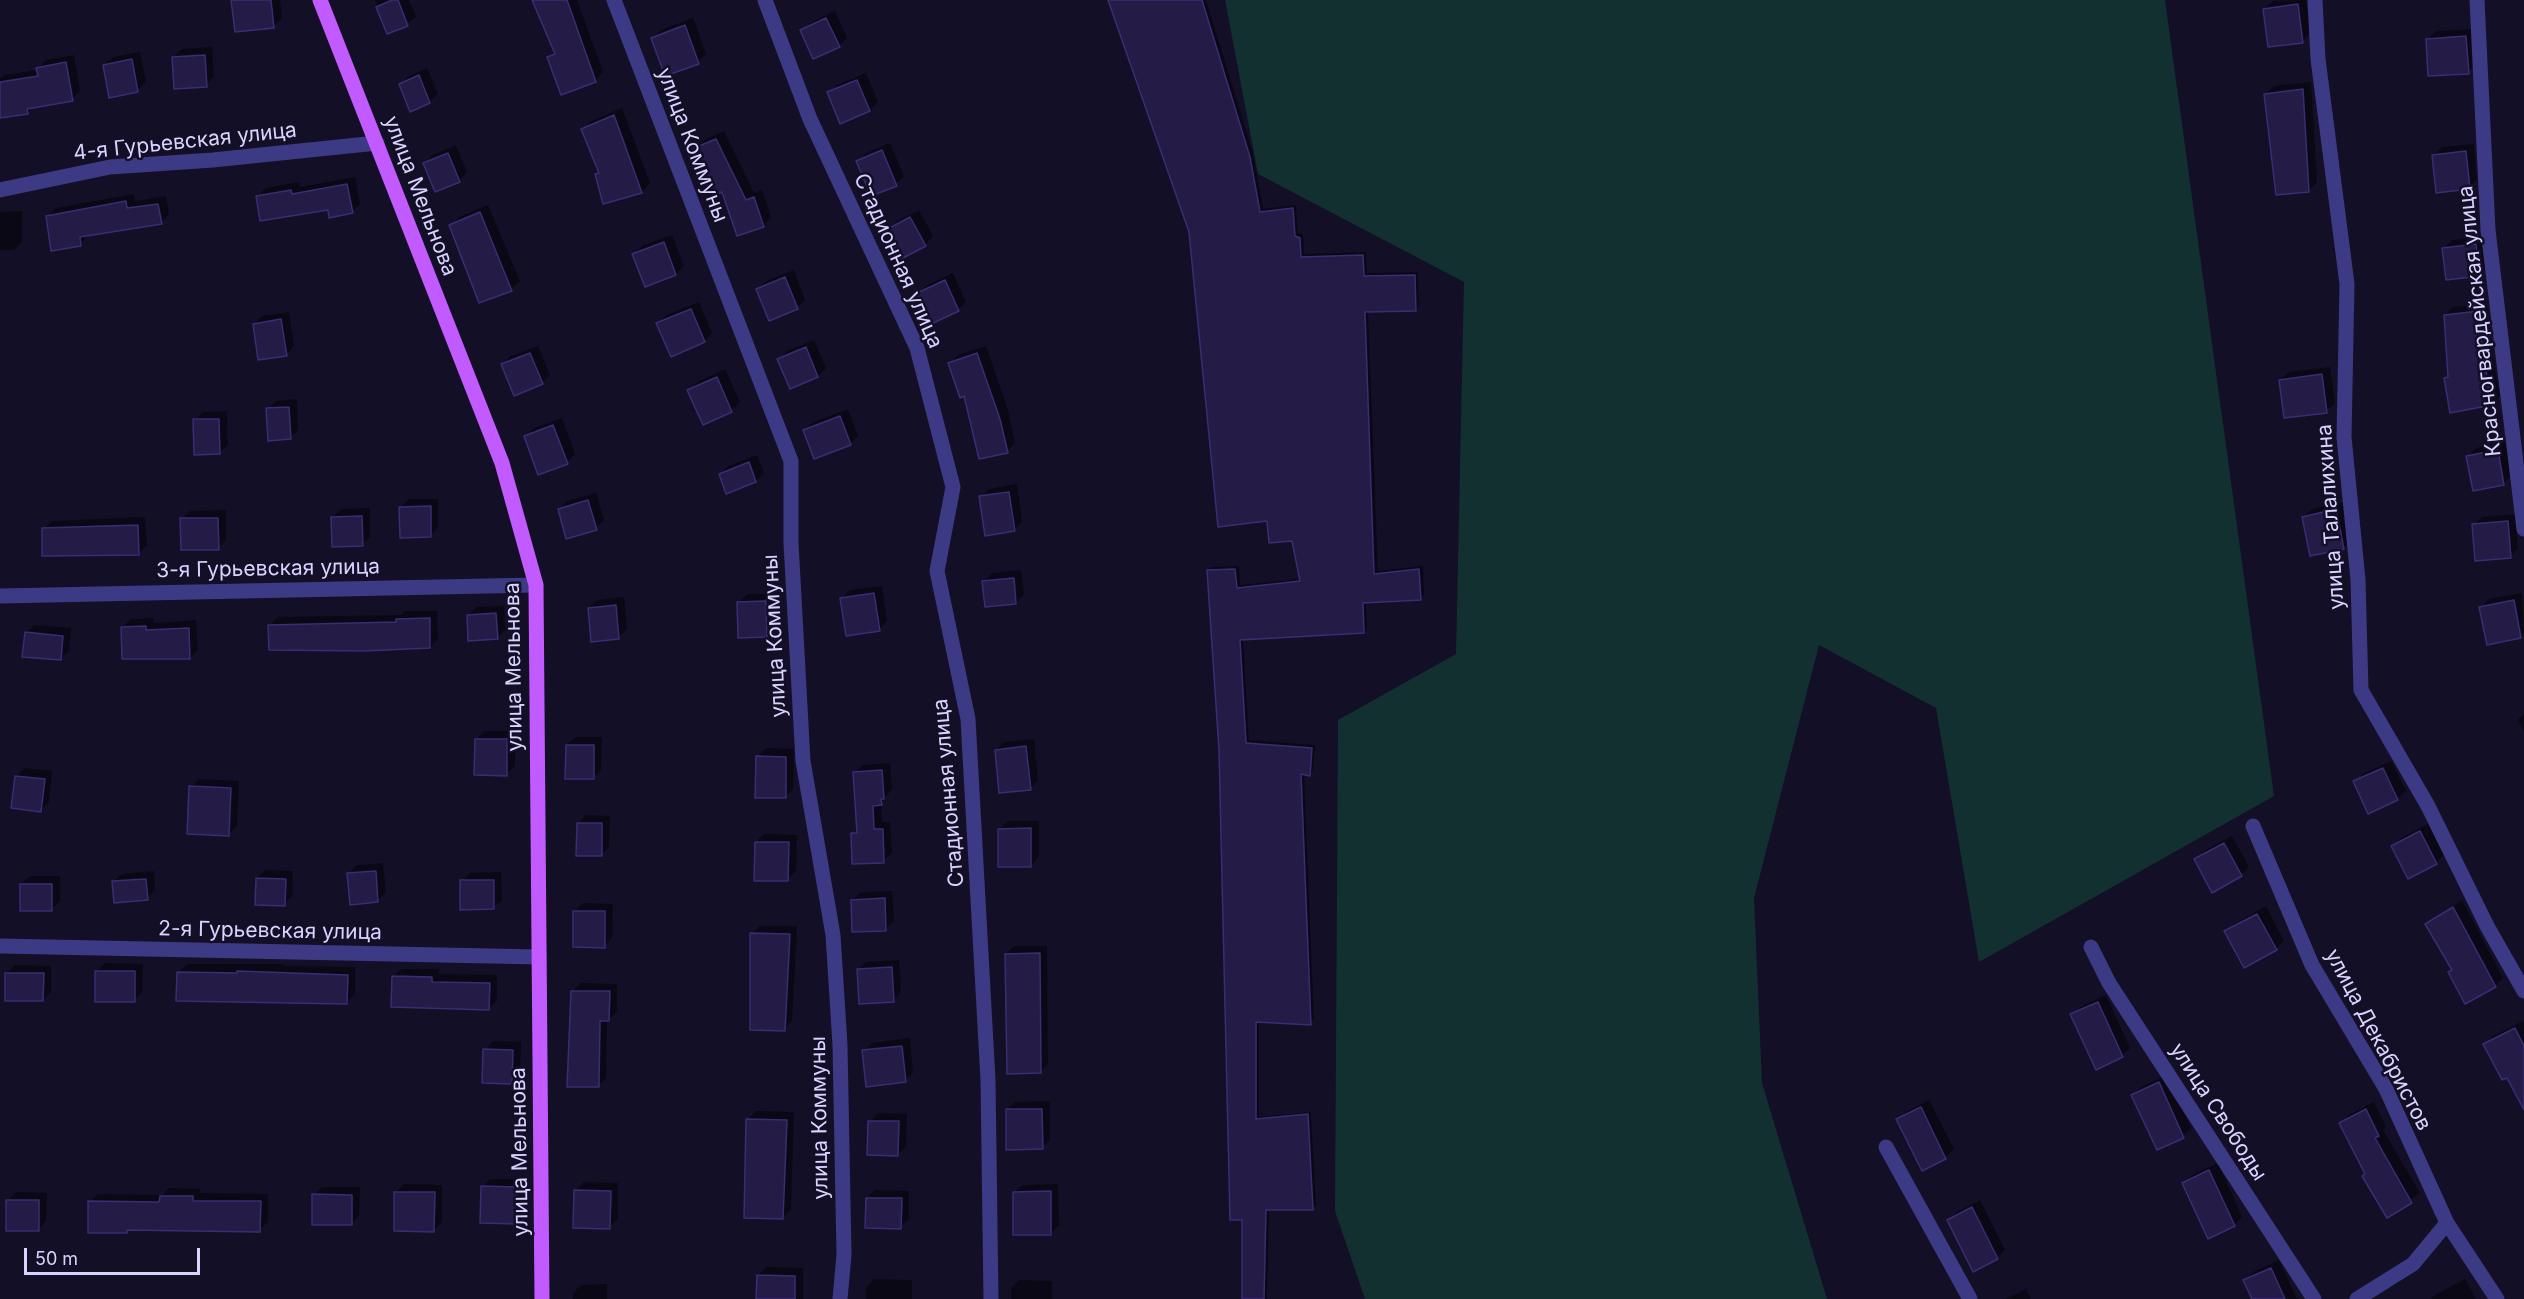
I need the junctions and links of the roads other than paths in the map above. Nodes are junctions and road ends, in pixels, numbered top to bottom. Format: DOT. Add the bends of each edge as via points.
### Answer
graph roads {
  1 [pos="320,0"];
  2 [pos="614,0"];
  3 [pos="765,0"];
  4 [pos="2315,0"];
  5 [pos="2478,0"];
  6 [pos="377,143"];
  7 [pos="0,190"];
  8 [pos="2524,529"];
  9 [pos="536,585"];
  10 [pos="0,596"];
  11 [pos="2253,826"];
  12 [pos="0,946"];
  13 [pos="2091,947"];
  14 [pos="539,957"];
  15 [pos="2524,991"];
  16 [pos="1886,1147"];
  17 [pos="2447,1223"];
  18 [pos="530,1299"];
  19 [pos="542,1299"];
  20 [pos="840,1299"];
  21 [pos="991,1299"];
  22 [pos="1970,1299"];
  23 [pos="2314,1299"];
  24 [pos="2356,1299"];
  25 [pos="2497,1299"];
  1 -- 6 [label="main road, улица Мельнова"];
  2 -- 20 [label="street, улица Коммуны" via="791,461 791,543 803,761 833,935 840,1045 844,1255"];
  3 -- 21 [label="street, Стадионная улица" via="810,119 917,348 953,487 937,570 968,719 988,1080"];
  4 -- 15 [label="street, улица Талалихина" via="2318,59 2347,284 2344,437 2358,580 2361,690 2428,806"];
  5 -- 8 [label="street, Красногвардейская улица" via="2488,230"];
  6 -- 7 [label="street, 4-я Гурьевская улица" via="110,167"];
  6 -- 9 [label="main road, улица Мельнова" via="502,463"];
  9 -- 10 [label="street, 3-я Гурьевская улица"];
  9 -- 14 [label="main road, улица Мельнова"];
  11 -- 17 [label="street, улица Декабристов" via="2312,965 2386,1089"];
  12 -- 14 [label="street, 2-я Гурьевская улица"];
  13 -- 23 [label="street, улица Свободы" via="2109,983"];
  14 -- 19 [label="main road, улица Мельнова"];
  16 -- 22 [label="street"];
  17 -- 24 [label="street" via="2413,1264"];
  17 -- 25 [label="street, улица Декабристов"];
  18 -- 19 [label="main road"];
}
